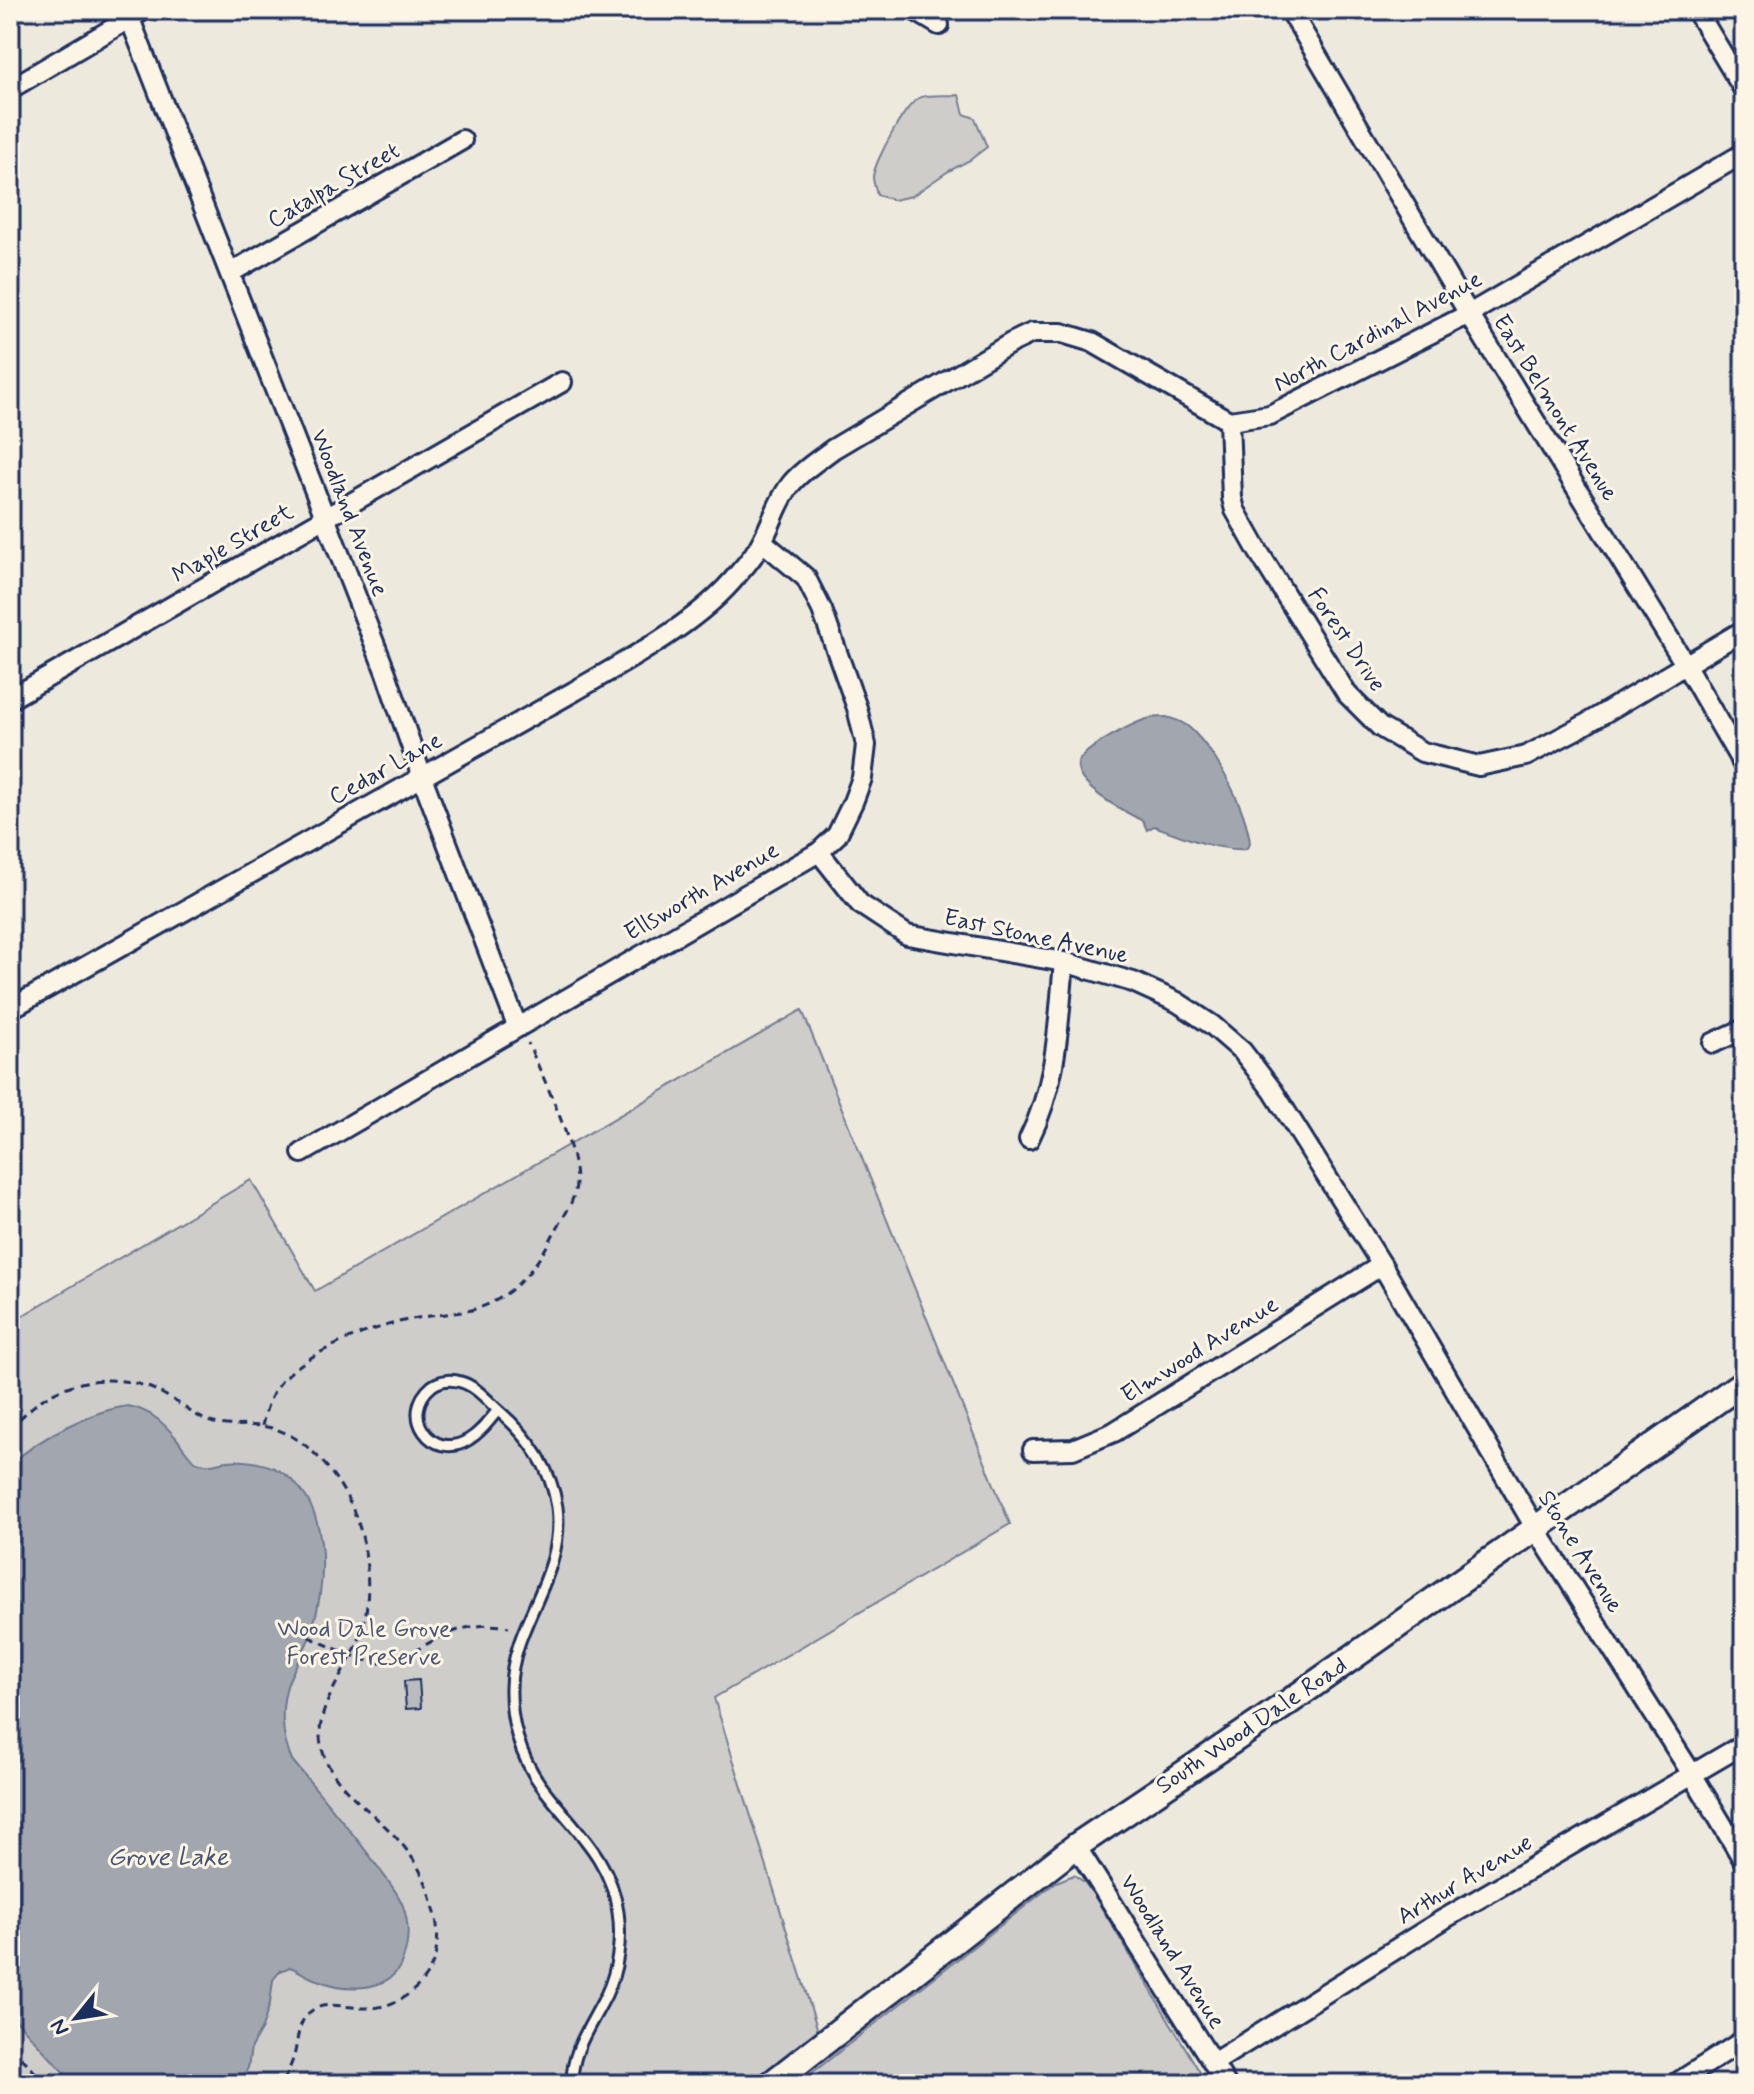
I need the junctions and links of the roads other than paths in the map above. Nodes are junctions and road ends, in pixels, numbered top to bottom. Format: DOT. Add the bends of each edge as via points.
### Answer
graph roads {
  1 [pos="914,10"];
  2 [pos="1290,10"];
  3 [pos="1696,10"];
  4 [pos="137,14"];
  5 [pos="939,25"];
  6 [pos="10,89"];
  7 [pos="1744,90"];
  8 [pos="462,140"];
  9 [pos="1744,153"];
  10 [pos="230,273"];
  11 [pos="1469,314"];
  12 [pos="562,382"];
  13 [pos="1229,421"];
  14 [pos="325,518"];
  15 [pos="763,542"];
  16 [pos="1744,630"];
  17 [pos="1685,664"];
  18 [pos="10,699"];
  19 [pos="1744,766"];
  20 [pos="422,777"];
  21 [pos="819,852"];
  22 [pos="1064,962"];
  23 [pos="10,1009"];
  24 [pos="517,1026"];
  25 [pos="1744,1029"];
  26 [pos="1713,1043"];
  27 [pos="1029,1139"];
  28 [pos="302,1153"];
  29 [pos="1382,1265"];
  30 [pos="1744,1382"];
  31 [pos="498,1410"];
  32 [pos="1033,1450"];
  33 [pos="1536,1529"];
  34 [pos="1744,1744"];
  35 [pos="1692,1774"];
  36 [pos="1076,1846"];
  37 [pos="1744,1861"];
  38 [pos="1744,2040"];
  39 [pos="1213,2063"];
  40 [pos="571,2083"];
  41 [pos="534,2084"];
  42 [pos="771,2084"];
  43 [pos="1226,2084"];
  44 [pos="1675,2084"];
  1 -- 5 [label="street"];
  2 -- 11 [label="street, East Belmont Avenue"];
  3 -- 7 [label="street"];
  4 -- 6 [label="street"];
  4 -- 10 [label="street, Woodland Avenue"];
  8 -- 10 [label="street, Catalpa Street"];
  9 -- 11 [label="street, North Cardinal Avenue"];
  10 -- 14 [label="street, Woodland Avenue"];
  11 -- 13 [label="street, North Cardinal Avenue" via="1270,415"];
  11 -- 17 [label="street, East Belmont Avenue"];
  12 -- 14 [label="street, Maple Street"];
  13 -- 15 [label="street" via="1092,342 1062,333 1032,333 806,469 790,485"];
  13 -- 17 [label="street, Forest Drive" via="1232,498 1258,551 1347,694 1380,727 1422,752 1479,766 1526,756"];
  14 -- 18 [label="street, Maple Street"];
  14 -- 20 [label="street, Woodland Avenue"];
  15 -- 20 [label="street, Cedar Lane" via="718,595 648,648"];
  15 -- 21 [label="street, Ellsworth Avenue" via="806,578 822,610 866,745 853,802 837,835"];
  16 -- 17 [label="street, Forest Drive"];
  17 -- 19 [label="street, East Belmont Avenue"];
  20 -- 23 [label="street, Cedar Lane"];
  20 -- 24 [label="street, Woodland Avenue"];
  21 -- 22 [label="street, East Stone Avenue" via="860,904 907,935"];
  21 -- 24 [label="street, Ellsworth Avenue"];
  22 -- 27 [label="street" via="1054,1068"];
  22 -- 29 [label="street, East Stone Avenue" via="1133,982 1177,1002 1242,1051 1273,1091"];
  24 -- 28 [label="street, Ellsworth Avenue"];
  25 -- 26 [label="street"];
  29 -- 32 [label="street, Elmwood Avenue" via="1114,1432 1073,1449"];
  29 -- 33 [label="street, Stone Avenue"];
  30 -- 33 [label="main road, South Wood Dale Road"];
  31 -- 31 [label="lane" via="474,1388 450,1380 426,1391 417,1416 428,1437 449,1447 478,1433"];
  31 -- 40 [label="lane" via="546,1468 558,1516 549,1574 513,1662 512,1717 530,1768 599,1858 618,1909 613,1978 579,2043"];
  33 -- 35 [label="street, Stone Avenue"];
  33 -- 36 [label="main road, South Wood Dale Road"];
  34 -- 35 [label="street, Arthur Avenue"];
  35 -- 37 [label="street, Stone Avenue"];
  35 -- 39 [label="street, Arthur Avenue"];
  36 -- 39 [label="street, Woodland Avenue"];
  36 -- 42 [label="main road, South Wood Dale Road"];
  38 -- 44 [label="street"];
  39 -- 43 [label="street, Woodland Avenue"];
  40 -- 41 [label="lane"];
}
